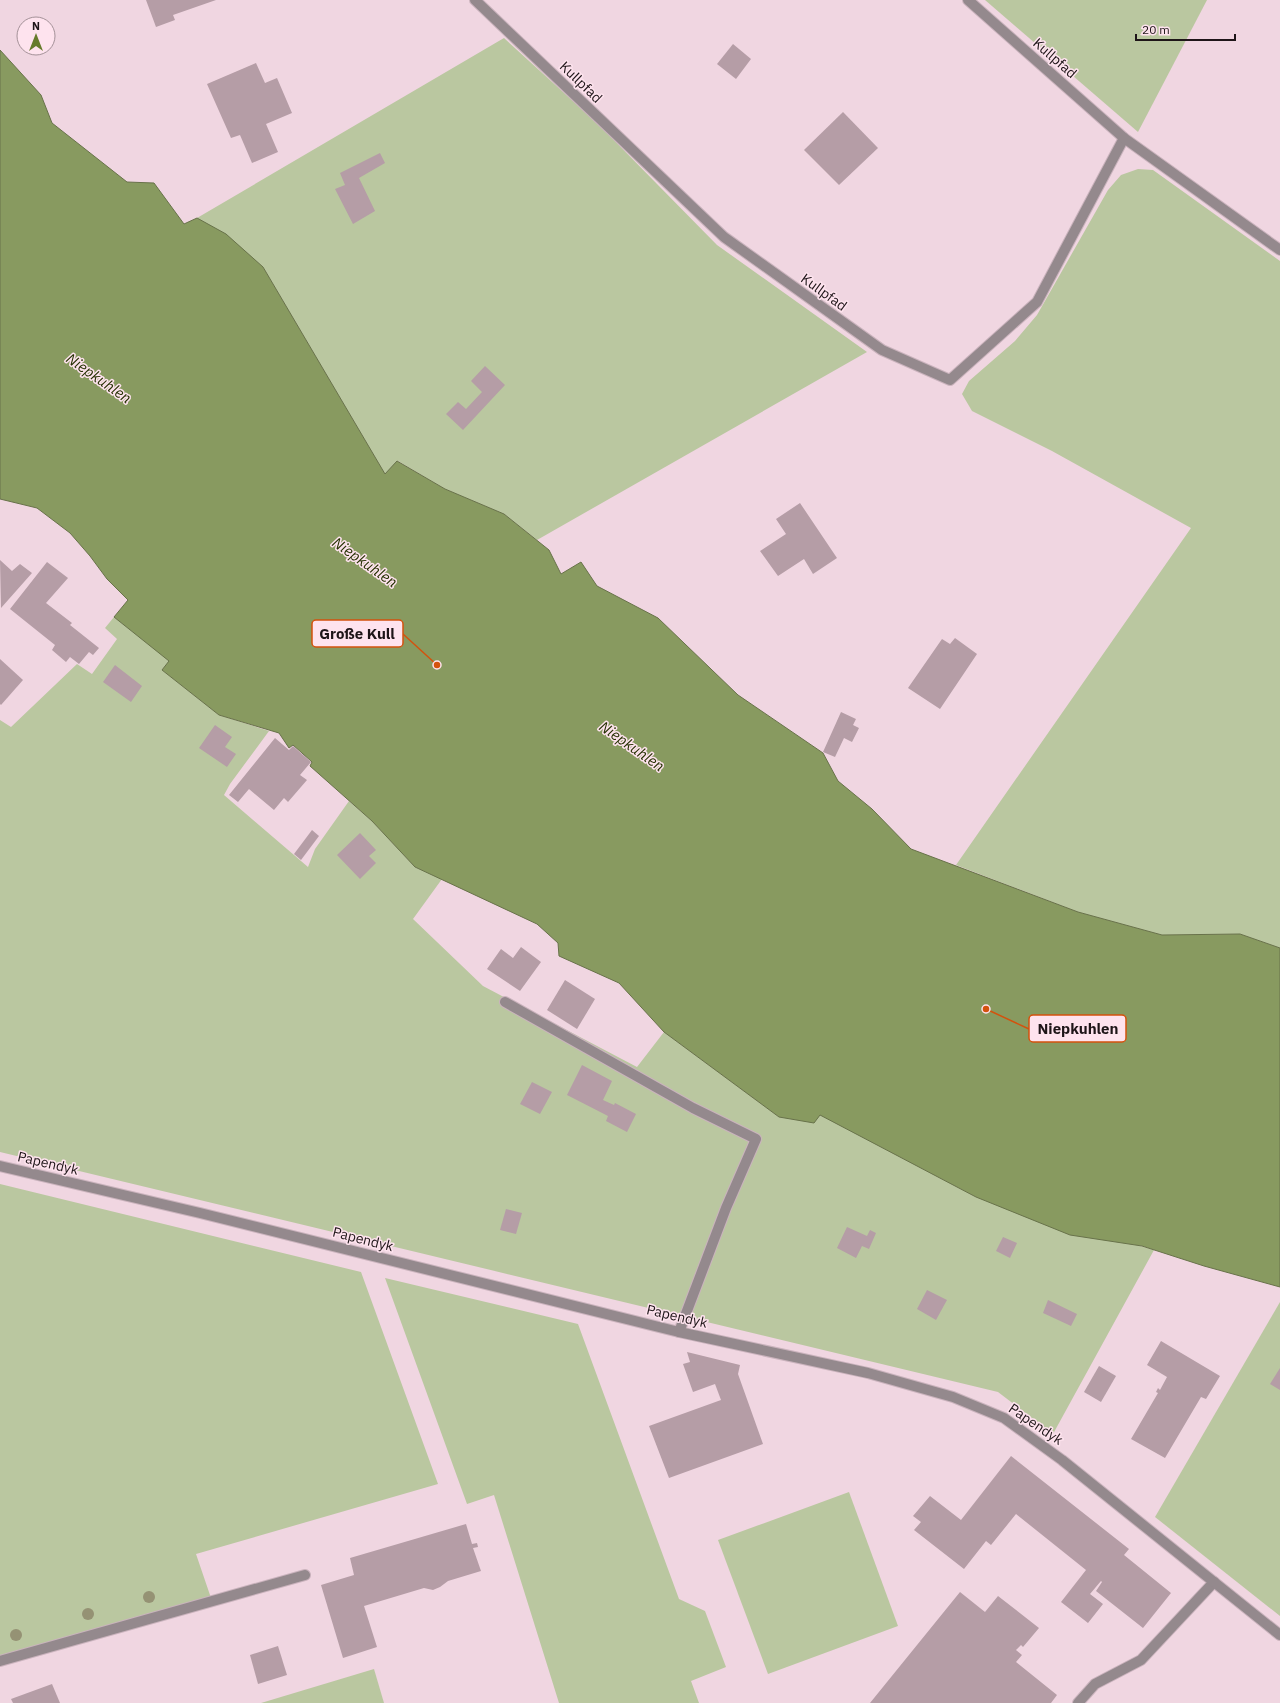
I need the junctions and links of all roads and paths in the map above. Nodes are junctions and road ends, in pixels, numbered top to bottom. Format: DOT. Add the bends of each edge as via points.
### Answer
graph roads {
  1 [pos="475,0"];
  2 [pos="968,0"];
  3 [pos="1124,138"];
  4 [pos="1280,250"];
  5 [pos="505,1002"];
  6 [pos="0,1166"];
  7 [pos="679,1332"];
  8 [pos="305,1575"];
  9 [pos="1214,1582"];
  10 [pos="1280,1635"];
  11 [pos="0,1661"];
  12 [pos="1078,1703"];
  1 -- 3 [label="street, Kullpfad" via="724,237 882,350 950,380 1037,302"];
  2 -- 3 [label="street, Kullpfad"];
  3 -- 4 [label="street, Kullpfad"];
  5 -- 7 [label="street" via="692,1108 756,1139 726,1208"];
  6 -- 7 [label="street, Papendyk"];
  7 -- 9 [label="street, Papendyk" via="868,1373 953,1396 1004,1418 1062,1460"];
  8 -- 11 [label="street"];
  9 -- 10 [label="street, Papendyk"];
  9 -- 12 [label="street" via="1141,1660 1095,1684"];
}
